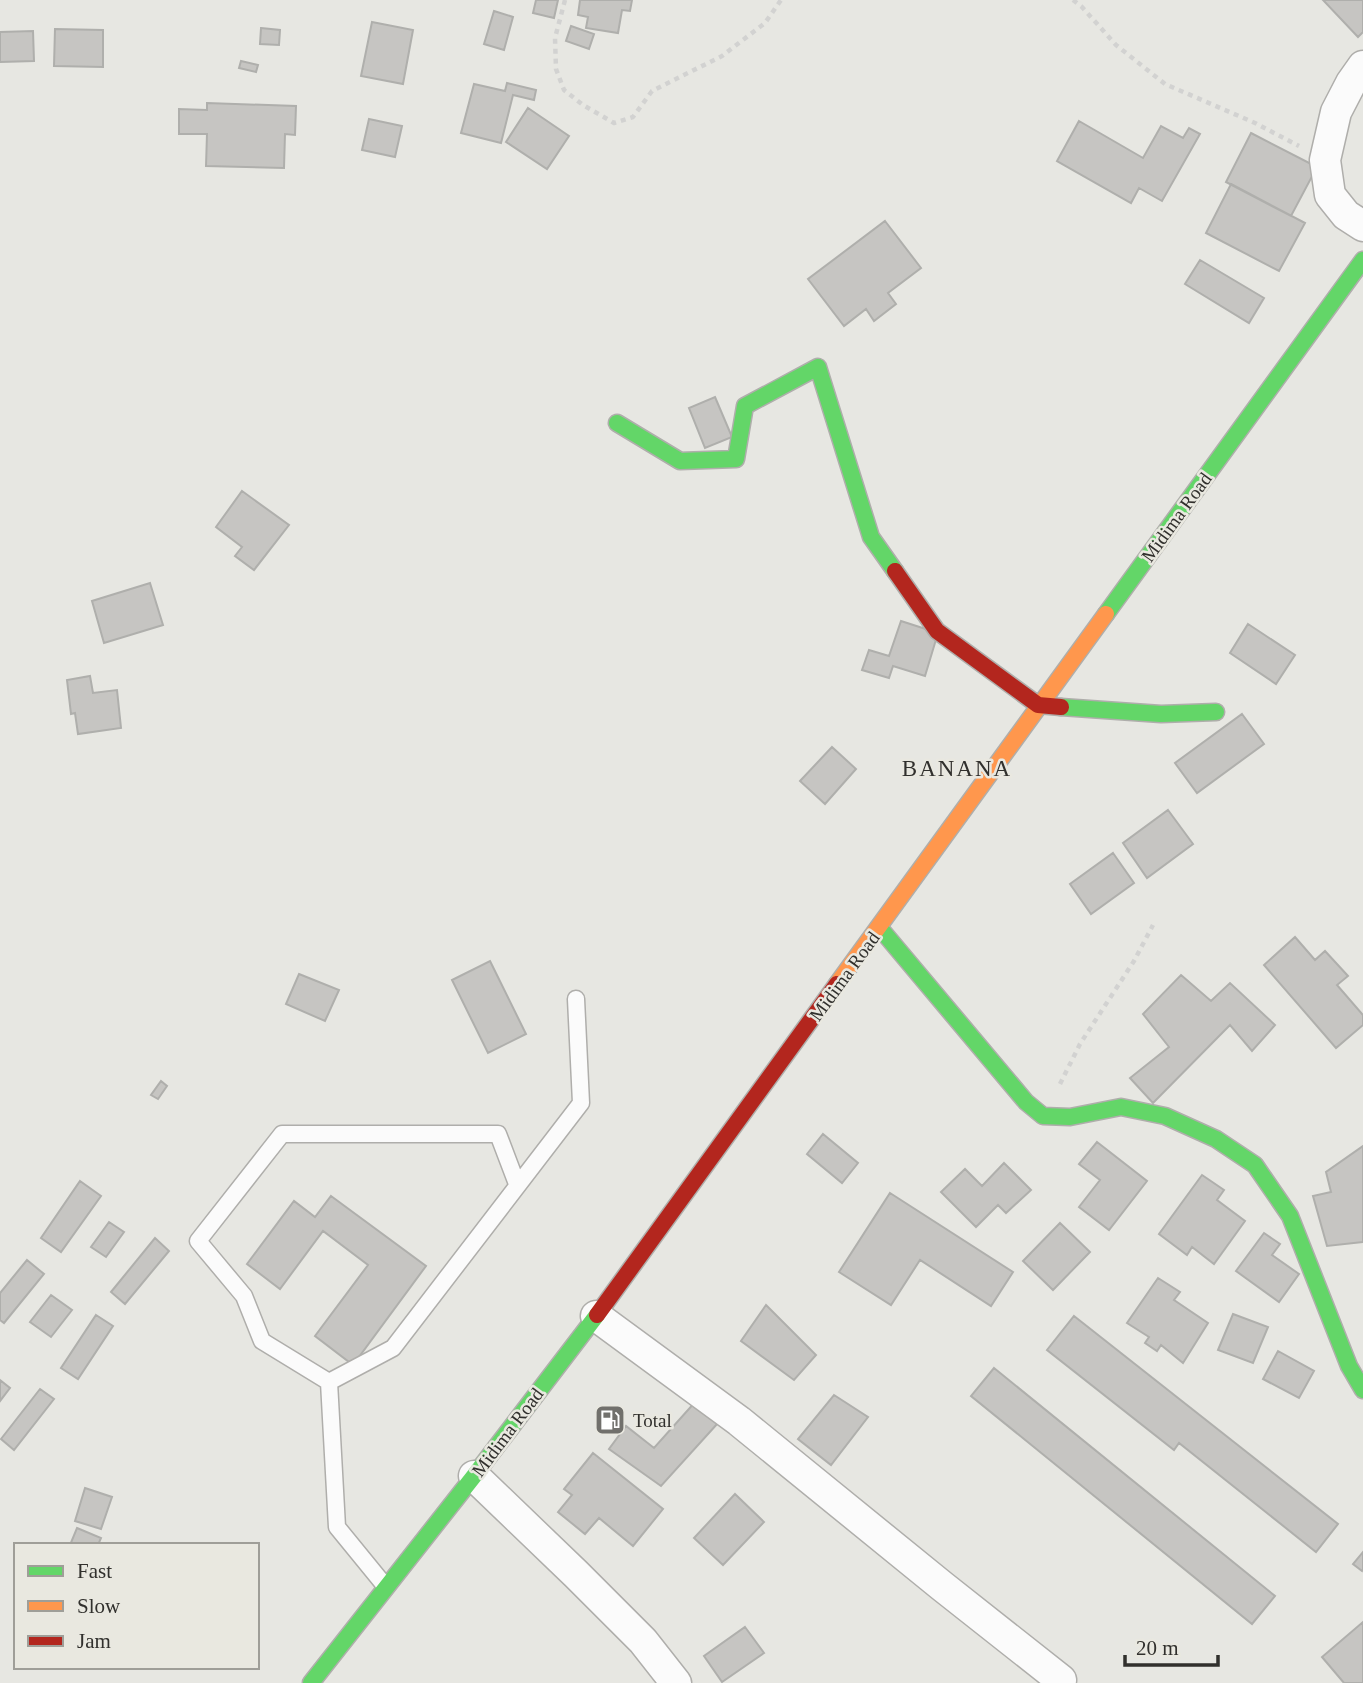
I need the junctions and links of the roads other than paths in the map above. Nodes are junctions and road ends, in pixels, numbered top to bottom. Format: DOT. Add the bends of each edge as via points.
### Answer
graph roads {
  1 [pos="1363,66"];
  2 [pos="1363,226"];
  3 [pos="1363,260"];
  4 [pos="617,423"];
  5 [pos="1038,705"];
  6 [pos="1216,712"];
  7 [pos="879,927"];
  8 [pos="576,999"];
  9 [pos="517,1184"];
  10 [pos="596,1316"];
  11 [pos="329,1382"];
  12 [pos="1363,1390"];
  13 [pos="474,1476"];
  14 [pos="386,1587"];
  15 [pos="1061,1680"];
  16 [pos="311,1683"];
  17 [pos="676,1683"];
  1 -- 2 [label="street" via="1336,112 1325,160 1330,195 1346,215"];
  3 -- 5 [label="main road, Midima Road"];
  4 -- 5 [label="main road" via="680,461 736,459 745,405 818,367 871,537 937,631"];
  5 -- 6 [label="main road" via="1161,714"];
  5 -- 7 [label="main road, Midima Road"];
  7 -- 10 [label="main road, Midima Road"];
  7 -- 12 [label="main road" via="1026,1102 1044,1116 1070,1117 1121,1107 1164,1116 1216,1139 1255,1165 1290,1216 1349,1366"];
  8 -- 9 [label="lane" via="581,1103"];
  9 -- 11 [label="lane" via="393,1348"];
  9 -- 11 [label="lane" via="498,1134 282,1134 198,1241 244,1296 262,1341"];
  10 -- 13 [label="main road, Midima Road"];
  10 -- 15 [label="street" via="738,1421"];
  11 -- 14 [label="lane" via="337,1527"];
  13 -- 14 [label="main road, Midima Road"];
  13 -- 17 [label="street" via="643,1641"];
  14 -- 16 [label="main road, Midima Road"];
}
